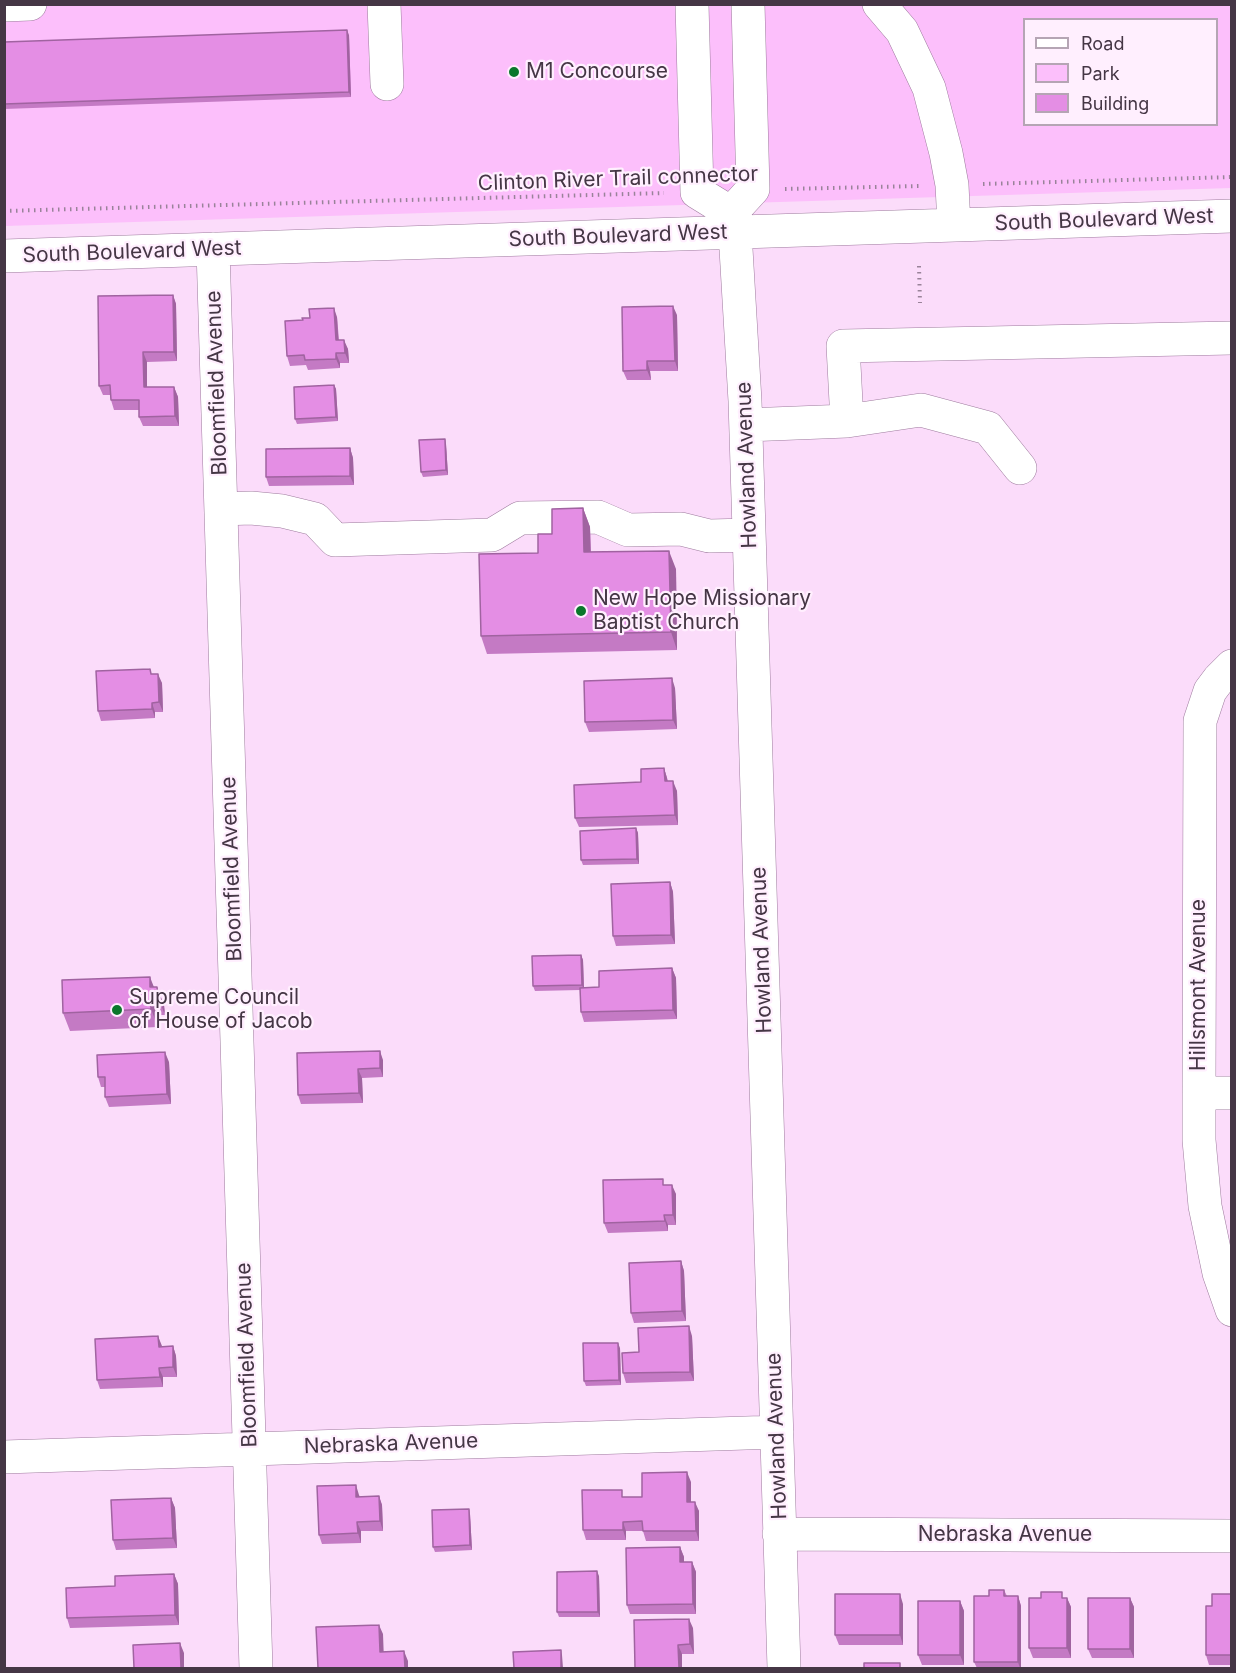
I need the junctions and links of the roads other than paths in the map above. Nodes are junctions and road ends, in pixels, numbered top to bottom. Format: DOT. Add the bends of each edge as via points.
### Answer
graph roads {
  1 [pos="30,4"];
  2 [pos="384,4"];
  3 [pos="692,4"];
  4 [pos="748,4"];
  5 [pos="879,4"];
  6 [pos="4,6"];
  7 [pos="387,84"];
  8 [pos="1232,216"];
  9 [pos="733,223"];
  10 [pos="954,225"];
  11 [pos="213,249"];
  12 [pos="4,256"];
  13 [pos="1232,338"];
  14 [pos="847,421"];
  15 [pos="746,425"];
  16 [pos="1020,468"];
  17 [pos="221,509"];
  18 [pos="749,535"];
  19 [pos="1232,666"];
  20 [pos="1199,1093"];
  21 [pos="1232,1093"];
  22 [pos="1232,1310"];
  23 [pos="777,1432"];
  24 [pos="249,1449"];
  25 [pos="4,1457"];
  26 [pos="779,1534"];
  27 [pos="1232,1536"];
  28 [pos="256,1668"];
  29 [pos="783,1668"];
  1 -- 6 [label="street"];
  2 -- 7 [label="street"];
  3 -- 9 [label="street" via="696,192"];
  4 -- 9 [label="street" via="753,189"];
  5 -- 10 [label="street" via="902,31 930,88 946,153"];
  8 -- 10 [label="street, South Boulevard West"];
  9 -- 10 [label="street, South Boulevard West"];
  9 -- 11 [label="street, South Boulevard West"];
  9 -- 15 [label="street, Howland Avenue"];
  11 -- 12 [label="street, South Boulevard West"];
  11 -- 17 [label="street, Bloomfield Avenue"];
  13 -- 14 [label="street" via="843,346"];
  14 -- 15 [label="street"];
  14 -- 16 [label="street" via="921,410 988,428"];
  15 -- 18 [label="street, Howland Avenue"];
  17 -- 18 [label="street" via="282,511 315,519 335,540 492,535 520,518 598,517 628,530 681,529 709,536"];
  17 -- 24 [label="street, Bloomfield Avenue"];
  18 -- 23 [label="street, Howland Avenue"];
  19 -- 20 [label="street, Hillsmont Avenue" via="1210,691 1200,721"];
  20 -- 21 [label="street"];
  20 -- 22 [label="street, Hillsmont Avenue" via="1205,1206 1219,1273"];
  23 -- 24 [label="street, Nebraska Avenue"];
  23 -- 26 [label="street, Howland Avenue"];
  24 -- 25 [label="street, Nebraska Avenue"];
  24 -- 28 [label="street, Bloomfield Avenue"];
  26 -- 27 [label="street, Nebraska Avenue"];
  26 -- 29 [label="street, Howland Avenue"];
}
